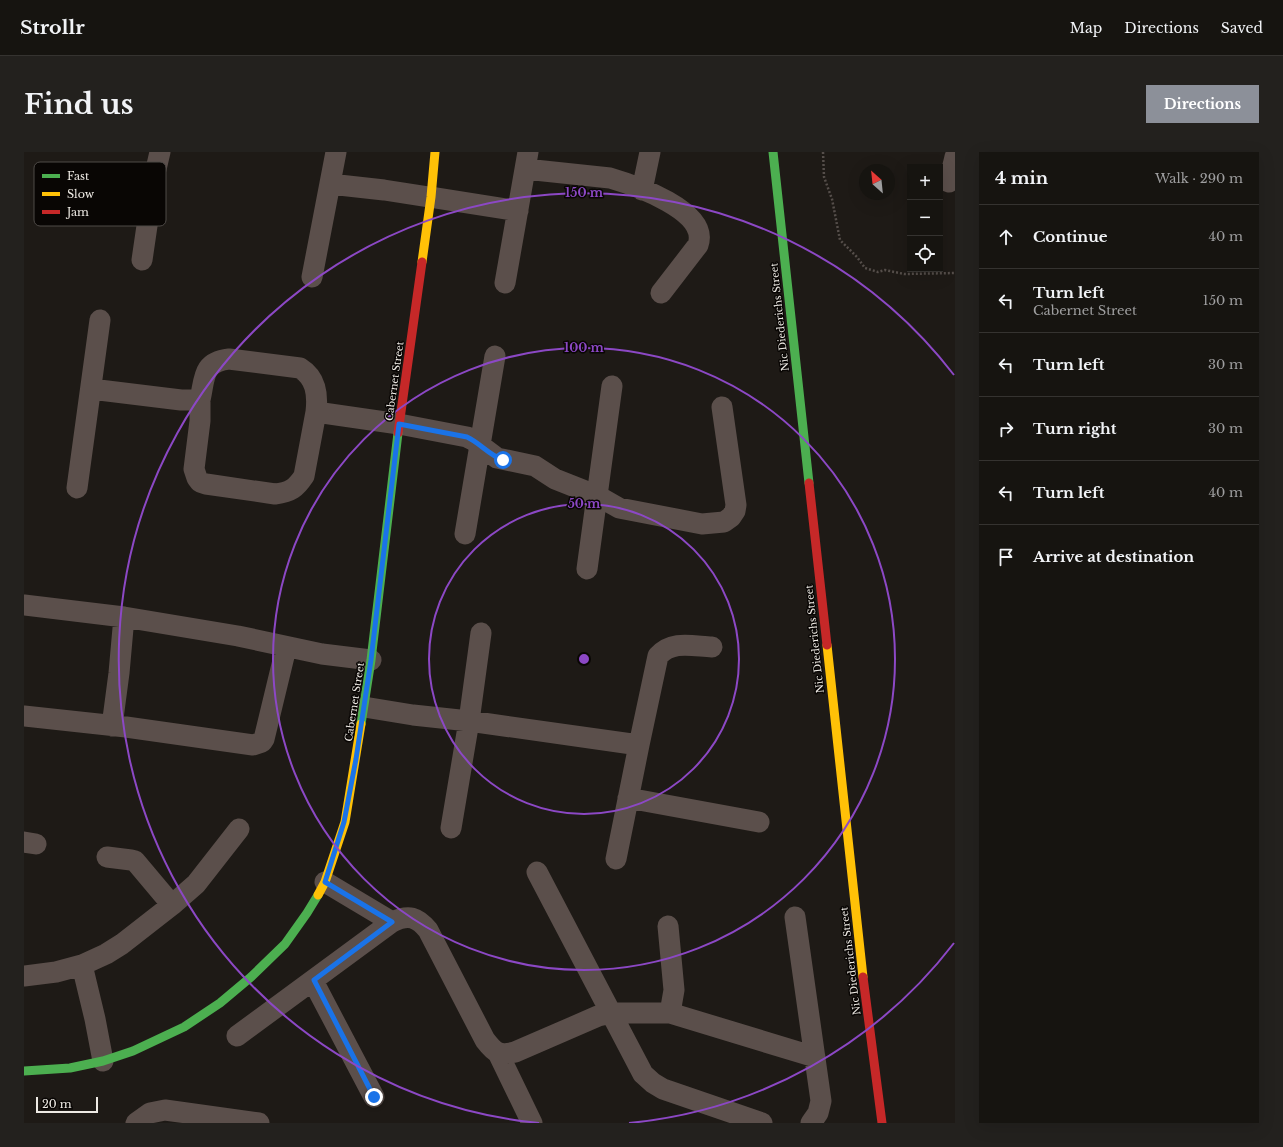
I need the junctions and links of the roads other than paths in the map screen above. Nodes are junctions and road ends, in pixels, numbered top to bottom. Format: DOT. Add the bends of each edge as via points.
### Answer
graph roads {
  1 [pos="160,152"];
  2 [pos="336,152"];
  3 [pos="435,152"];
  4 [pos="650,152"];
  5 [pos="773,152"];
  6 [pos="955,157"];
  7 [pos="527,160"];
  8 [pos="158,162"];
  9 [pos="949,182"];
  10 [pos="330,184"];
  11 [pos="642,190"];
  12 [pos="431,197"];
  13 [pos="518,211"];
  14 [pos="147,226"];
  15 [pos="142,260"];
  16 [pos="312,277"];
  17 [pos="505,284"];
  18 [pos="661,293"];
  19 [pos="100,320"];
  20 [pos="495,356"];
  21 [pos="612,386"];
  22 [pos="90,389"];
  23 [pos="200,400"];
  24 [pos="722,407"];
  25 [pos="316,412"];
  26 [pos="399,424"];
  27 [pos="480,446"];
  28 [pos="77,488"];
  29 [pos="598,496"];
  30 [pos="465,534"];
  31 [pos="586,569"];
  32 [pos="24,605"];
  33 [pos="124,617"];
  34 [pos="481,633"];
  35 [pos="286,648"];
  36 [pos="712,648"];
  37 [pos="371,660"];
  38 [pos="364,707"];
  39 [pos="24,716"];
  40 [pos="469,721"];
  41 [pos="112,726"];
  42 [pos="638,745"];
  43 [pos="628,798"];
  44 [pos="759,822"];
  45 [pos="451,828"];
  46 [pos="239,829"];
  47 [pos="107,857"];
  48 [pos="616,859"];
  49 [pos="537,872"];
  50 [pos="325,882"];
  51 [pos="172,906"];
  52 [pos="795,917"];
  53 [pos="392,922"];
  54 [pos="668,926"];
  55 [pos="82,965"];
  56 [pos="24,976"];
  57 [pos="314,980"];
  58 [pos="612,1013"];
  59 [pos="670,1013"];
  60 [pos="237,1036"];
  61 [pos="498,1053"];
  62 [pos="815,1057"];
  63 [pos="103,1061"];
  64 [pos="24,1071"];
  65 [pos="374,1097"];
  66 [pos="136,1123"];
  67 [pos="259,1123"];
  68 [pos="532,1123"];
  69 [pos="762,1123"];
  70 [pos="810,1123"];
  71 [pos="882,1123"];
  1 -- 8 [label="street"];
  2 -- 10 [label="street"];
  3 -- 12 [label="street, Cabernet Street"];
  4 -- 11 [label="street"];
  5 -- 71 [label="street, Nic Diederichs Street" via="861,964"];
  6 -- 9 [label="street"];
  7 -- 11 [label="street" via="610,178"];
  7 -- 13 [label="street"];
  10 -- 12 [label="street"];
  10 -- 16 [label="street"];
  11 -- 18 [label="street" via="673,203 696,225 700,233 698,245"];
  12 -- 13 [label="street"];
  12 -- 26 [label="street, Cabernet Street"];
  13 -- 17 [label="street"];
  14 -- 15 [label="street"];
  19 -- 22 [label="street"];
  20 -- 27 [label="street"];
  21 -- 29 [label="street"];
  22 -- 23 [label="street"];
  22 -- 28 [label="street"];
  23 -- 25 [label="street" via="207,369 220,360 229,359 300,368 306,372 315,386"];
  23 -- 25 [label="street" via="194,469 200,482 276,494 293,489 304,476"];
  24 -- 29 [label="street" via="736,504 732,516 724,522 702,524 619,508"];
  25 -- 26 [label="street"];
  26 -- 27 [label="street" via="467,437"];
  26 -- 37 [label="street, Cabernet Street"];
  27 -- 29 [label="street" via="497,458 535,466 555,479"];
  27 -- 30 [label="street"];
  29 -- 31 [label="street"];
  32 -- 33 [label="street"];
  33 -- 35 [label="street" via="238,636"];
  33 -- 41 [label="street"];
  34 -- 40 [label="street"];
  35 -- 37 [label="street"];
  35 -- 41 [label="street" via="264,739 259,744 253,746"];
  36 -- 42 [label="street" via="672,646 658,656"];
  37 -- 38 [label="street, Cabernet Street"];
  38 -- 40 [label="street"];
  38 -- 50 [label="street, Cabernet Street" via="344,822"];
  39 -- 41 [label="street"];
  40 -- 42 [label="street"];
  40 -- 45 [label="street"];
  42 -- 43 [label="street"];
  43 -- 44 [label="street"];
  43 -- 48 [label="street"];
  46 -- 51 [label="street" via="196,884"];
  47 -- 51 [label="street" via="135,861"];
  49 -- 58 [label="street"];
  50 -- 53 [label="street"];
  50 -- 63 [label="street, Cabernet Street" via="285,944 225,998 184,1027 133,1051"];
  51 -- 55 [label="street" via="122,944"];
  52 -- 62 [label="street"];
  53 -- 57 [label="street"];
  53 -- 61 [label="street" via="408,917 422,923 428,930 485,1040"];
  54 -- 59 [label="street" via="674,990"];
  55 -- 56 [label="street" via="56,972"];
  55 -- 63 [label="street"];
  57 -- 60 [label="street"];
  57 -- 65 [label="street"];
  58 -- 59 [label="street"];
  58 -- 61 [label="street" via="587,1020 515,1052"];
  58 -- 69 [label="street" via="643,1074 653,1083 663,1089"];
  59 -- 62 [label="street"];
  61 -- 68 [label="street"];
  62 -- 70 [label="street" via="821,1101 818,1113"];
  63 -- 64 [label="street, Cabernet Street" via="70,1068"];
  66 -- 67 [label="street" via="150,1113 165,1110"];
}
